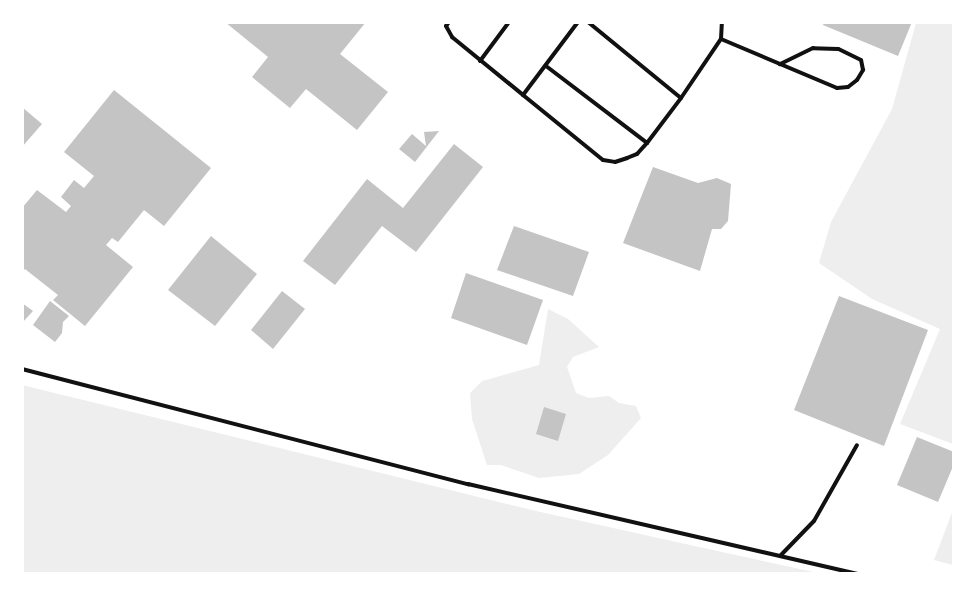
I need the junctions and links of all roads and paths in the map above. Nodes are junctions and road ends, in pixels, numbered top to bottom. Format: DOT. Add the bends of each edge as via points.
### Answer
graph roads {
  1 [pos="449,22"];
  2 [pos="509,22"];
  3 [pos="578,22"];
  4 [pos="588,22"];
  5 [pos="722,22"];
  6 [pos="721,39"];
  7 [pos="480,61"];
  8 [pos="780,64"];
  9 [pos="546,66"];
  10 [pos="523,95"];
  11 [pos="681,98"];
  12 [pos="647,143"];
  13 [pos="22,369"];
  14 [pos="858,445"];
  15 [pos="780,555"];
  16 [pos="859,574"];
  1 -- 7 [label="lane" via="446,26 452,38"];
  2 -- 7 [label="lane"];
  3 -- 9 [label="lane"];
  4 -- 11 [label="lane"];
  5 -- 6 [label="lane"];
  6 -- 8 [label="lane"];
  6 -- 11 [label="lane"];
  7 -- 10 [label="lane"];
  8 -- 8 [label="lane" via="813,48 838,49 861,60 863,70 848,87 837,88"];
  9 -- 10 [label="lane"];
  9 -- 12 [label="lane"];
  10 -- 12 [label="lane" via="603,160 615,162 637,154"];
  11 -- 12 [label="lane"];
  13 -- 15 [label="lane" via="468,484"];
  14 -- 15 [label="lane" via="814,521"];
  15 -- 16 [label="lane"];
}
